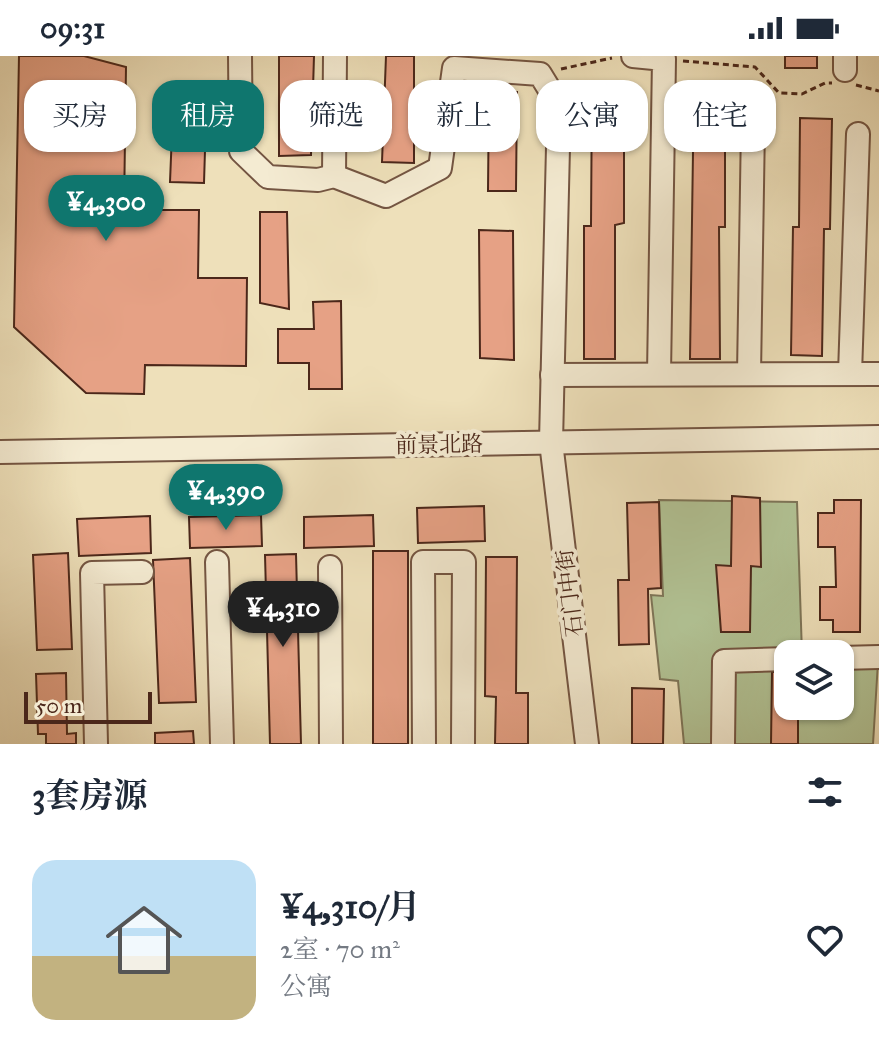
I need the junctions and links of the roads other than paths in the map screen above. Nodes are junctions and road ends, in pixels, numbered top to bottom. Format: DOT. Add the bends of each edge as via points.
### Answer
graph roads {
  1 [pos="240,56"];
  2 [pos="335,56"];
  3 [pos="633,56"];
  4 [pos="858,134"];
  5 [pos="753,152"];
  6 [pos="334,176"];
  7 [pos="659,374"];
  8 [pos="749,374"];
  9 [pos="850,374"];
  10 [pos="879,374"];
  11 [pos="552,375"];
  12 [pos="879,437"];
  13 [pos="551,442"];
  14 [pos="0,452"];
  15 [pos="217,562"];
  16 [pos="330,567"];
  17 [pos="142,572"];
  18 [pos="879,657"];
  19 [pos="854,658"];
  20 [pos="774,659"];
  21 [pos="96,744"];
  22 [pos="222,744"];
  23 [pos="331,744"];
  24 [pos="424,744"];
  25 [pos="463,744"];
  26 [pos="587,744"];
  27 [pos="723,744"];
  1 -- 6 [label="street" via="241,151 268,177"];
  2 -- 6 [label="street"];
  3 -- 7 [label="street" via="664,59"];
  4 -- 9 [label="street"];
  5 -- 8 [label="street"];
  6 -- 11 [label="street, 石门中街" via="386,196 440,168 454,68 540,74 559,105"];
  7 -- 8 [label="street"];
  7 -- 11 [label="street"];
  8 -- 9 [label="street"];
  9 -- 10 [label="street"];
  11 -- 13 [label="street, 石门中街"];
  12 -- 13 [label="street, 前景北路"];
  13 -- 14 [label="street, 前景北路"];
  13 -- 26 [label="street, 石门中街"];
  15 -- 22 [label="street"];
  16 -- 23 [label="street"];
  17 -- 21 [label="street" via="92,573"];
  18 -- 19 [label="street"];
  20 -- 27 [label="street" via="724,661"];
  24 -- 25 [label="street" via="423,562 464,562"];
}
